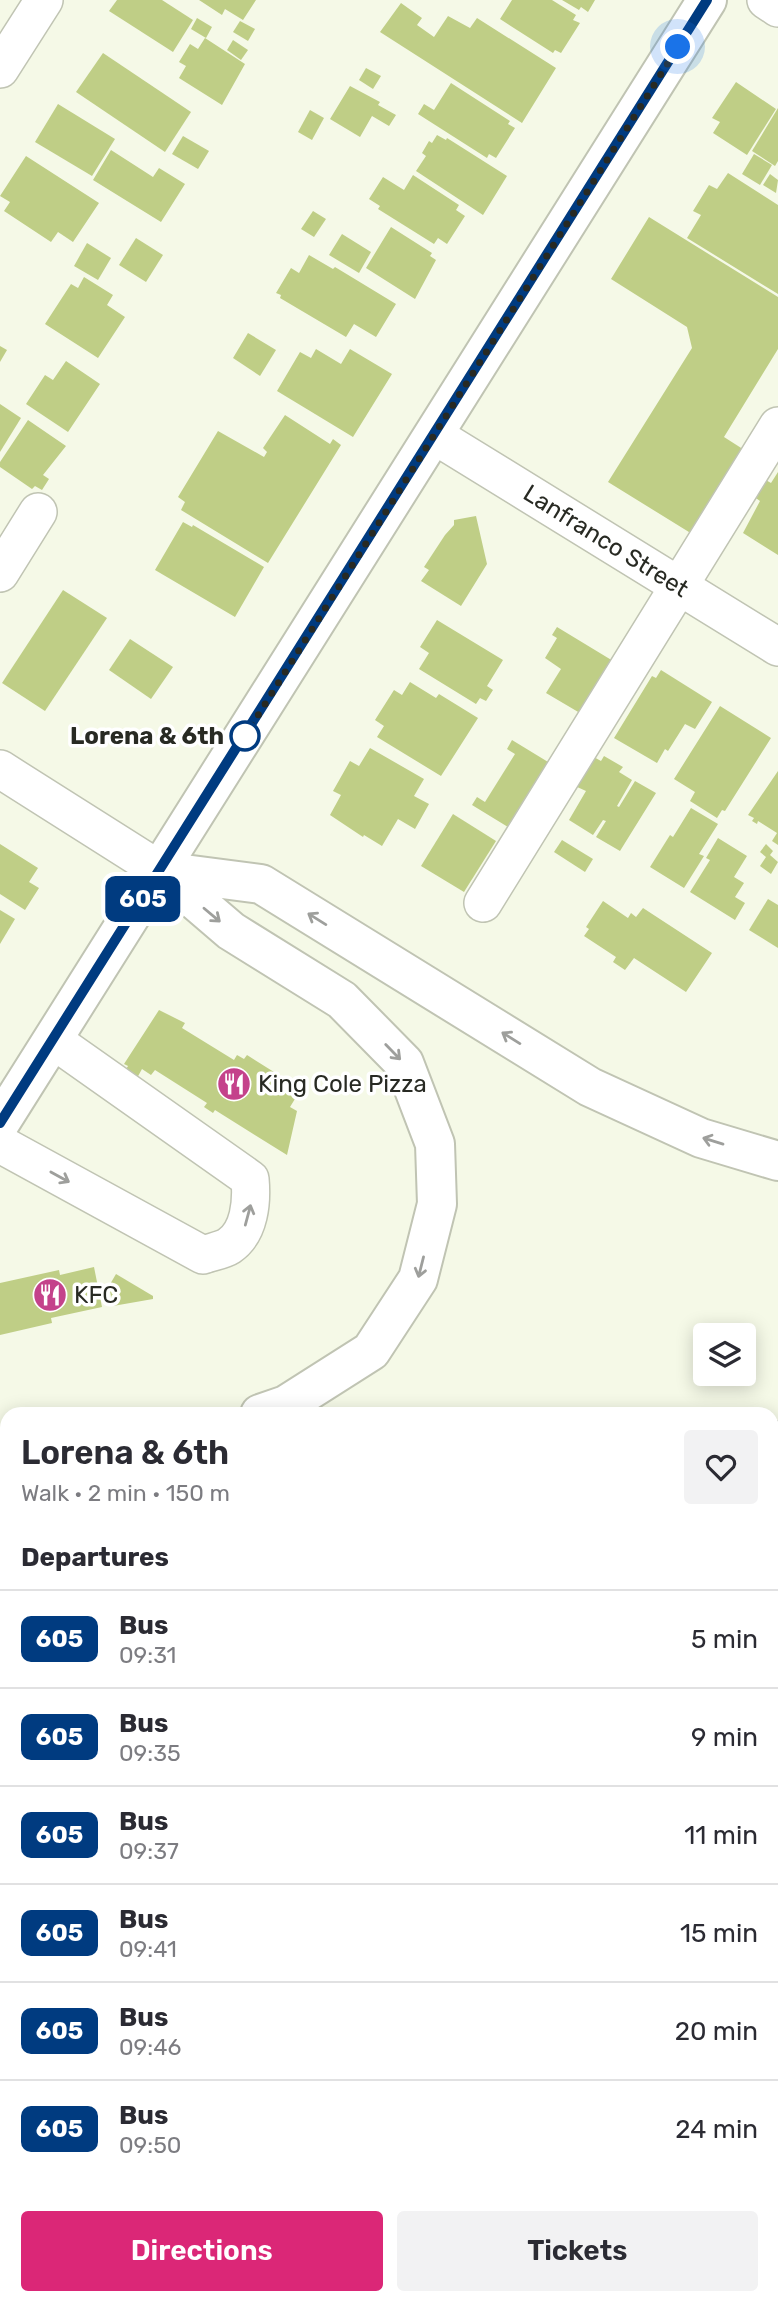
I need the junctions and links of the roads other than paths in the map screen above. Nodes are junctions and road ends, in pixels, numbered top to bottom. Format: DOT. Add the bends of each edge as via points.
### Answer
graph roads {
  1 [pos="44,0"];
  2 [pos="707,0"];
  3 [pos="766,0"];
  4 [pos="778,8"];
  5 [pos="0,69"];
  6 [pos="778,426"];
  7 [pos="434,435"];
  8 [pos="38,512"];
  9 [pos="0,573"];
  10 [pos="680,587"];
  11 [pos="778,647"];
  12 [pos="0,769"];
  13 [pos="160,871"];
  14 [pos="483,903"];
  15 [pos="53,1040"];
  16 [pos="0,1123"];
  17 [pos="0,1144"];
  18 [pos="778,1161"];
  19 [pos="280,1407"];
  1 -- 5 [label="street"];
  2 -- 7 [label="main road"];
  3 -- 4 [label="street"];
  6 -- 10 [label="street"];
  7 -- 10 [label="street, Lanfranco Street"];
  7 -- 13 [label="main road"];
  8 -- 9 [label="street"];
  10 -- 11 [label="street, Lanfranco Street"];
  10 -- 14 [label="street"];
  12 -- 13 [label="street"];
  13 -- 15 [label="main road"];
  18 -- 13 [label="main road, one-way" via="701,1138 590,1087 261,884"];
  13 -- 19 [label="main road, one-way" via="231,931 342,1000 404,1063 435,1144 437,1204 418,1279 370,1351"];
  15 -- 16 [label="main road"];
  17 -- 15 [label="street, one-way" via="203,1255 230,1246 245,1227 252,1200 250,1179"];
}
